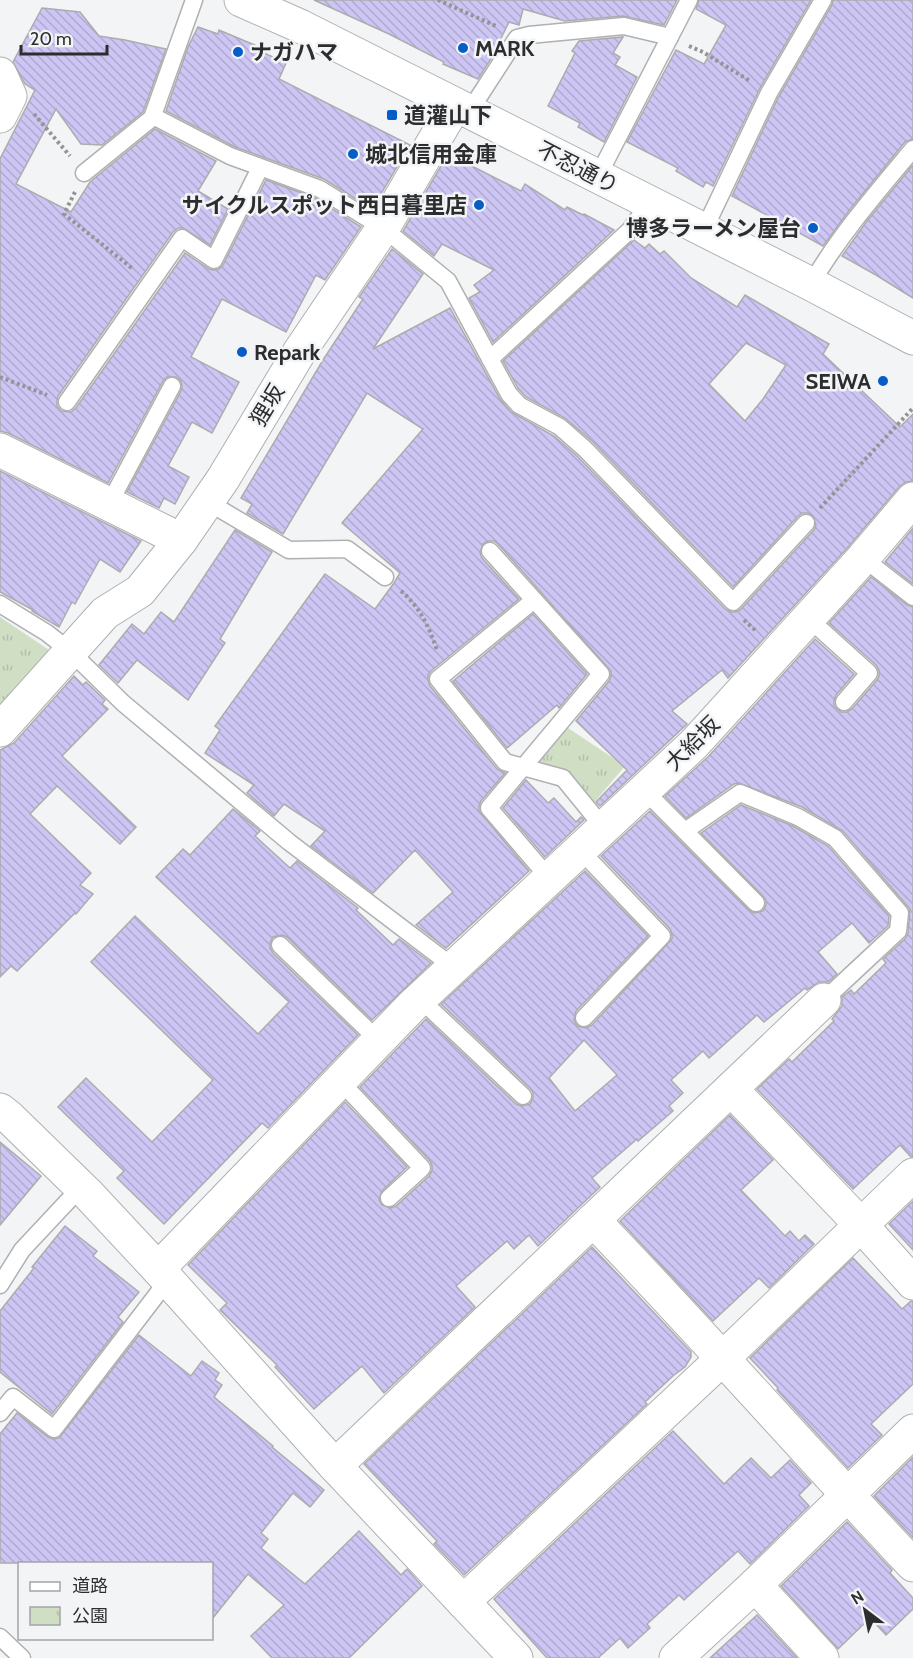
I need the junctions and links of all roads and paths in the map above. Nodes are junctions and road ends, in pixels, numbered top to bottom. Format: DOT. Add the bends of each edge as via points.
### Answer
graph roads {
  1 [pos="194,0"];
  2 [pos="241,0"];
  3 [pos="438,0"];
  4 [pos="689,0"];
  5 [pos="823,0"];
  6 [pos="670,37"];
  7 [pos="517,38"];
  8 [pos="0,74"];
  9 [pos="769,93"];
  10 [pos="462,109"];
  11 [pos="0,116"];
  12 [pos="153,116"];
  13 [pos="913,149"];
  14 [pos="260,168"];
  15 [pos="84,173"];
  16 [pos="598,176"];
  17 [pos="649,203"];
  18 [pos="383,228"];
  19 [pos="704,230"];
  20 [pos="811,284"];
  21 [pos="913,338"];
  22 [pos="490,359"];
  23 [pos="0,377"];
  24 [pos="172,386"];
  25 [pos="67,402"];
  26 [pos="913,408"];
  27 [pos="0,450"];
  28 [pos="913,499"];
  29 [pos="208,502"];
  30 [pos="109,504"];
  31 [pos="806,523"];
  32 [pos="181,540"];
  33 [pos="490,551"];
  34 [pos="863,558"];
  35 [pos="385,577"];
  36 [pos="913,597"];
  37 [pos="534,600"];
  38 [pos="733,602"];
  39 [pos="0,604"];
  40 [pos="808,618"];
  41 [pos="778,651"];
  42 [pos="71,652"];
  43 [pos="446,673"];
  44 [pos="844,702"];
  45 [pos="0,730"];
  46 [pos="524,766"];
  47 [pos="644,790"];
  48 [pos="603,827"];
  49 [pos="685,831"];
  50 [pos="580,849"];
  51 [pos="549,878"];
  52 [pos="756,903"];
  53 [pos="280,945"];
  54 [pos="452,968"];
  55 [pos="420,999"];
  56 [pos="824,1000"];
  57 [pos="584,1018"];
  58 [pos="379,1041"];
  59 [pos="340,1081"];
  60 [pos="731,1089"];
  61 [pos="523,1096"];
  62 [pos="0,1110"];
  63 [pos="913,1175"];
  64 [pos="81,1187"];
  65 [pos="388,1198"];
  66 [pos="593,1220"];
  67 [pos="861,1225"];
  68 [pos="163,1274"];
  69 [pos="913,1283"];
  70 [pos="0,1285"];
  71 [pos="723,1358"];
  72 [pos="0,1413"];
  73 [pos="913,1431"];
  74 [pos="335,1466"];
  75 [pos="847,1495"];
  76 [pos="913,1565"];
  77 [pos="755,1585"];
  78 [pos="463,1602"];
  79 [pos="0,1637"];
  80 [pos="22,1658"];
  81 [pos="516,1658"];
  82 [pos="676,1658"];
  83 [pos="822,1658"];
  1 -- 12 [label="lane"];
  2 -- 10 [label="street, 不忍通り"];
  3 -- 7 [label="path"];
  4 -- 6 [label="lane"];
  5 -- 9 [label="lane"];
  6 -- 7 [label="lane" via="624,26"];
  6 -- 9 [label="path" via="703,52"];
  6 -- 16 [label="lane"];
  7 -- 10 [label="lane" via="489,84"];
  8 -- 11 [label="street" via="10,96"];
  9 -- 19 [label="lane"];
  10 -- 16 [label="street, 不忍通り"];
  10 -- 18 [label="street, 狸坂"];
  12 -- 14 [label="lane"];
  12 -- 15 [label="lane"];
  13 -- 20 [label="lane" via="856,219"];
  14 -- 18 [label="lane" via="320,189"];
  14 -- 25 [label="lane" via="214,260 182,238"];
  16 -- 17 [label="street, 不忍通り"];
  17 -- 19 [label="street, 不忍通り"];
  17 -- 22 [label="lane" via="630,230"];
  18 -- 22 [label="lane" via="448,281"];
  18 -- 29 [label="street, 狸坂" via="300,351"];
  19 -- 20 [label="street, 不忍通り"];
  20 -- 21 [label="street, 不忍通り"];
  22 -- 38 [label="lane" via="519,405 560,427 585,449"];
  23 -- 25 [label="path"];
  24 -- 30 [label="lane"];
  26 -- 31 [label="path"];
  27 -- 30 [label="street"];
  28 -- 34 [label="street, 大給坂"];
  29 -- 32 [label="street, 狸坂"];
  29 -- 35 [label="lane" via="289,550 347,549"];
  30 -- 32 [label="street"];
  31 -- 38 [label="lane"];
  32 -- 42 [label="street, 狸坂" via="141,591 105,613"];
  33 -- 37 [label="lane"];
  34 -- 36 [label="lane"];
  34 -- 40 [label="street, 大給坂"];
  35 -- 43 [label="path" via="411,599 428,624"];
  37 -- 43 [label="lane"];
  37 -- 46 [label="lane" via="602,674"];
  38 -- 41 [label="path" via="738,614"];
  39 -- 42 [label="lane"];
  40 -- 41 [label="street, 大給坂"];
  40 -- 44 [label="lane" via="870,673"];
  41 -- 47 [label="street, 大給坂" via="694,744"];
  42 -- 45 [label="street, 狸坂"];
  42 -- 54 [label="lane" via="123,703 272,827"];
  43 -- 46 [label="lane" via="438,679 505,762"];
  46 -- 48 [label="lane" via="563,778"];
  46 -- 51 [label="lane" via="489,808"];
  47 -- 48 [label="street, 大給坂"];
  47 -- 49 [label="lane"];
  48 -- 50 [label="street, 大給坂"];
  49 -- 52 [label="lane"];
  49 -- 56 [label="lane" via="740,793 798,817 835,838 900,913 898,931"];
  50 -- 51 [label="street, 大給坂"];
  50 -- 57 [label="lane" via="662,936"];
  51 -- 54 [label="street, 大給坂"];
  53 -- 58 [label="lane"];
  54 -- 55 [label="street, 大給坂"];
  55 -- 58 [label="street, 大給坂"];
  55 -- 61 [label="lane"];
  56 -- 60 [label="street"];
  58 -- 59 [label="street, 大給坂"];
  59 -- 65 [label="lane" via="422,1168"];
  59 -- 68 [label="street, 大給坂"];
  60 -- 66 [label="street"];
  60 -- 67 [label="street"];
  62 -- 64 [label="street"];
  63 -- 67 [label="street"];
  64 -- 68 [label="street"];
  64 -- 70 [label="lane" via="22,1250"];
  66 -- 71 [label="street"];
  66 -- 74 [label="street"];
  67 -- 69 [label="street"];
  67 -- 71 [label="street"];
  68 -- 72 [label="lane" via="54,1429 13,1397"];
  68 -- 74 [label="street"];
  71 -- 75 [label="street"];
  71 -- 78 [label="street"];
  73 -- 75 [label="street"];
  74 -- 78 [label="street"];
  75 -- 76 [label="street"];
  75 -- 77 [label="street"];
  77 -- 82 [label="street"];
  77 -- 83 [label="street"];
  78 -- 81 [label="street"];
  79 -- 80 [label="lane"];
}
